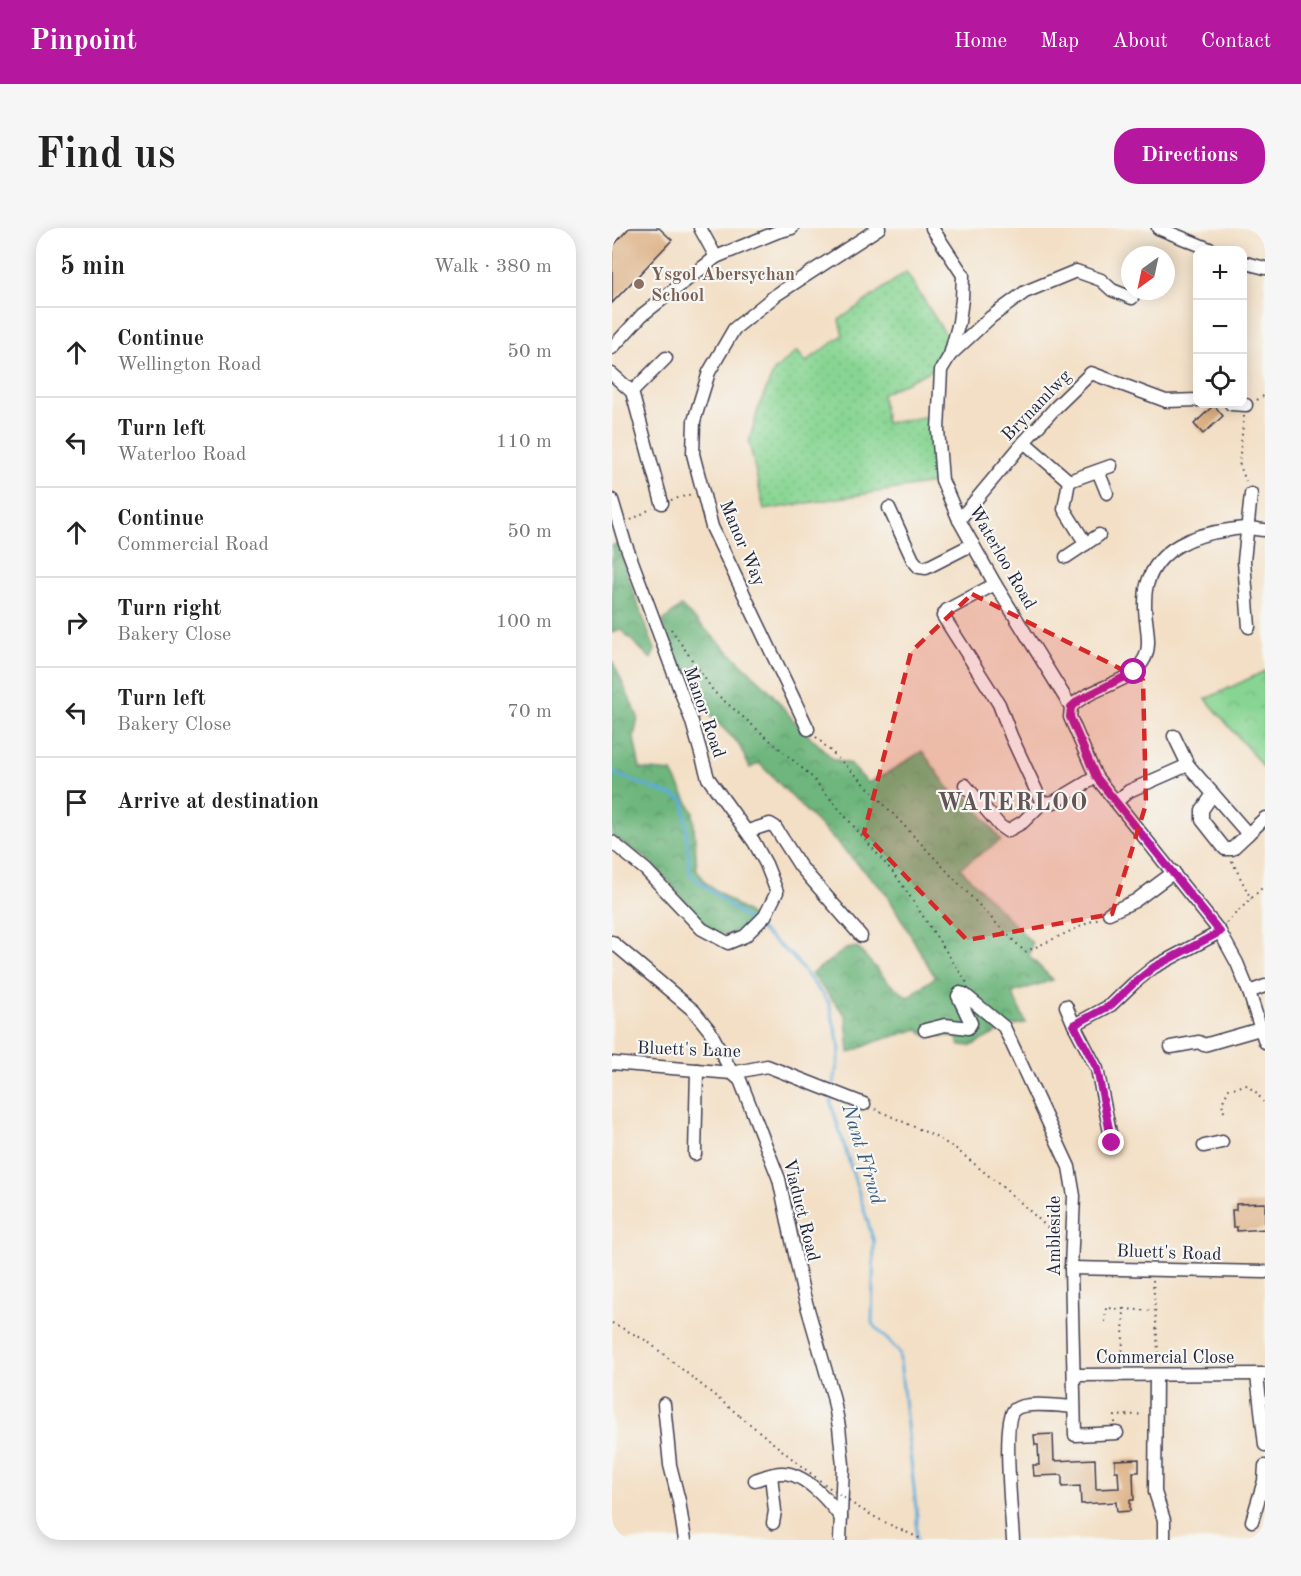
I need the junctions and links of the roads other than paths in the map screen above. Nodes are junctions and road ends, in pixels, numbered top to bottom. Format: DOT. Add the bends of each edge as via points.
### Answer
graph roads {
  1 [pos="700,228"];
  2 [pos="792,228"];
  3 [pos="879,228"];
  4 [pos="932,228"];
  5 [pos="1158,228"];
  6 [pos="1180,233"];
  7 [pos="1204,246"];
  8 [pos="716,257"];
  9 [pos="1247,263"];
  10 [pos="1265,268"];
  11 [pos="1121,294"];
  12 [pos="612,348"];
  13 [pos="950,355"];
  14 [pos="666,358"];
  15 [pos="612,374"];
  16 [pos="632,392"];
  17 [pos="1193,400"];
  18 [pos="1024,442"];
  19 [pos="1111,466"];
  20 [pos="1098,471"];
  21 [pos="1070,481"];
  22 [pos="1107,493"];
  23 [pos="1251,494"];
  24 [pos="612,500"];
  25 [pos="662,503"];
  26 [pos="890,508"];
  27 [pos="959,520"];
  28 [pos="1246,528"];
  29 [pos="1265,530"];
  30 [pos="1099,535"];
  31 [pos="973,544"];
  32 [pos="1086,544"];
  33 [pos="1065,557"];
  34 [pos="995,584"];
  35 [pos="1249,627"];
  36 [pos="1071,707"];
  37 [pos="808,729"];
  38 [pos="1174,736"];
  39 [pos="1188,765"];
  40 [pos="1096,777"];
  41 [pos="965,785"];
  42 [pos="1213,794"];
  43 [pos="1116,802"];
  44 [pos="1042,803"];
  45 [pos="1265,818"];
  46 [pos="748,831"];
  47 [pos="1248,834"];
  48 [pos="612,842"];
  49 [pos="1173,872"];
  50 [pos="1109,914"];
  51 [pos="1220,932"];
  52 [pos="861,936"];
  53 [pos="612,942"];
  54 [pos="1265,986"];
  55 [pos="1249,992"];
  56 [pos="1066,1006"];
  57 [pos="1074,1025"];
  58 [pos="1260,1029"];
  59 [pos="925,1030"];
  60 [pos="1265,1042"];
  61 [pos="1171,1047"];
  62 [pos="612,1063"];
  63 [pos="697,1070"];
  64 [pos="732,1073"];
  65 [pos="864,1104"];
  66 [pos="1222,1142"];
  67 [pos="1112,1143"];
  68 [pos="1204,1146"];
  69 [pos="695,1154"];
  70 [pos="1071,1268"];
  71 [pos="1265,1272"];
  72 [pos="1261,1374"];
  73 [pos="1074,1375"];
  74 [pos="1156,1375"];
  75 [pos="664,1404"];
  76 [pos="1074,1407"];
  77 [pos="1116,1433"];
  78 [pos="1265,1444"];
  79 [pos="1265,1466"];
  80 [pos="771,1474"];
  81 [pos="755,1480"];
  82 [pos="841,1518"];
  83 [pos="1252,1521"];
  84 [pos="773,1523"];
  85 [pos="686,1540"];
  86 [pos="840,1540"];
  87 [pos="1013,1540"];
  88 [pos="1164,1540"];
  1 -- 8 [label="street"];
  2 -- 8 [label="street"];
  3 -- 37 [label="street, Manor Way" via="776,295 734,328 709,372 694,421 693,454 712,527"];
  4 -- 13 [label="street, Waterloo Road" via="963,275 959,322"];
  5 -- 6 [label="street"];
  6 -- 7 [label="street"];
  8 -- 12 [label="street" via="642,315"];
  9 -- 10 [label="street"];
  11 -- 13 [label="street" via="1101,280 1076,271 1024,292"];
  13 -- 27 [label="street, Waterloo Road" via="940,370 938,430 942,480"];
  14 -- 16 [label="street"];
  15 -- 16 [label="street"];
  16 -- 25 [label="street"];
  17 -- 18 [label="street, Brynamlwg" via="1166,401 1091,373"];
  18 -- 21 [label="street"];
  18 -- 27 [label="street, Brynamlwg"];
  19 -- 20 [label="street"];
  20 -- 21 [label="street"];
  20 -- 22 [label="street"];
  21 -- 32 [label="street" via="1064,509"];
  23 -- 28 [label="street"];
  24 -- 46 [label="street, Manor Road" via="708,778"];
  26 -- 31 [label="street" via="919,567 926,568"];
  27 -- 31 [label="street, Waterloo Road"];
  28 -- 29 [label="street"];
  28 -- 35 [label="street"];
  28 -- 36 [label="street" via="1198,535 1174,547 1156,565 1147,585 1145,660 1134,672"];
  30 -- 32 [label="street"];
  31 -- 34 [label="street, Waterloo Road"];
  32 -- 33 [label="street"];
  34 -- 36 [label="street, Waterloo Road"];
  34 -- 44 [label="street" via="947,610 944,616 999,704"];
  36 -- 40 [label="street, Waterloo Road" via="1070,717"];
  38 -- 39 [label="street"];
  39 -- 42 [label="street"];
  39 -- 43 [label="street" via="1129,791"];
  40 -- 43 [label="street, Waterloo Road"];
  40 -- 44 [label="street" via="1054,802"];
  41 -- 44 [label="street" via="1007,831"];
  42 -- 47 [label="street"];
  42 -- 47 [label="street" via="1202,810 1202,820 1225,849 1232,849"];
  43 -- 49 [label="street, Waterloo Road"];
  45 -- 47 [label="street"];
  46 -- 48 [label="street, Manor Road" via="777,892 765,916 745,936 728,943 702,929 646,870"];
  46 -- 52 [label="street" via="770,824 775,827 800,866"];
  49 -- 50 [label="street" via="1135,901"];
  49 -- 51 [label="street, Waterloo Road"];
  51 -- 55 [label="street, Waterloo Road"];
  51 -- 57 [label="street" via="1154,967 1111,1005"];
  53 -- 64 [label="street, Viaduct Road" via="694,1011 710,1031"];
  54 -- 55 [label="street"];
  55 -- 58 [label="street, Waterloo Road"];
  56 -- 57 [label="street"];
  57 -- 67 [label="street" via="1097,1069"];
  58 -- 60 [label="street, Waterloo Road"];
  58 -- 61 [label="street" via="1204,1045 1199,1042"];
  59 -- 70 [label="street, Ambleside" via="945,1025 968,1028 971,1023 957,996 960,993 1004,1027 1068,1167 1074,1196"];
  62 -- 63 [label="street, Bluett's Lane"];
  63 -- 64 [label="street, Bluett's Lane"];
  63 -- 69 [label="street"];
  64 -- 65 [label="street, Bluett's Lane" via="767,1066"];
  64 -- 82 [label="street, Viaduct Road" via="740,1080 779,1179 803,1292 839,1427 843,1465"];
  66 -- 68 [label="street"];
  70 -- 71 [label="street, Bluett's Road"];
  70 -- 73 [label="street, Ambleside"];
  72 -- 74 [label="street, Commercial Close"];
  72 -- 78 [label="street, Commercial Close"];
  73 -- 74 [label="street, Commercial Close"];
  73 -- 76 [label="street, Ambleside"];
  74 -- 88 [label="street" via="1155,1491 1164,1520"];
  75 -- 85 [label="street" via="670,1465"];
  76 -- 77 [label="street, Ambleside" via="1076,1435"];
  76 -- 87 [label="street" via="1020,1406 1012,1411 1008,1470"];
  79 -- 83 [label="street"];
  80 -- 81 [label="street"];
  80 -- 82 [label="street" via="799,1478 829,1502"];
  80 -- 84 [label="street" via="776,1511"];
  82 -- 86 [label="street, Viaduct Road"];
}
